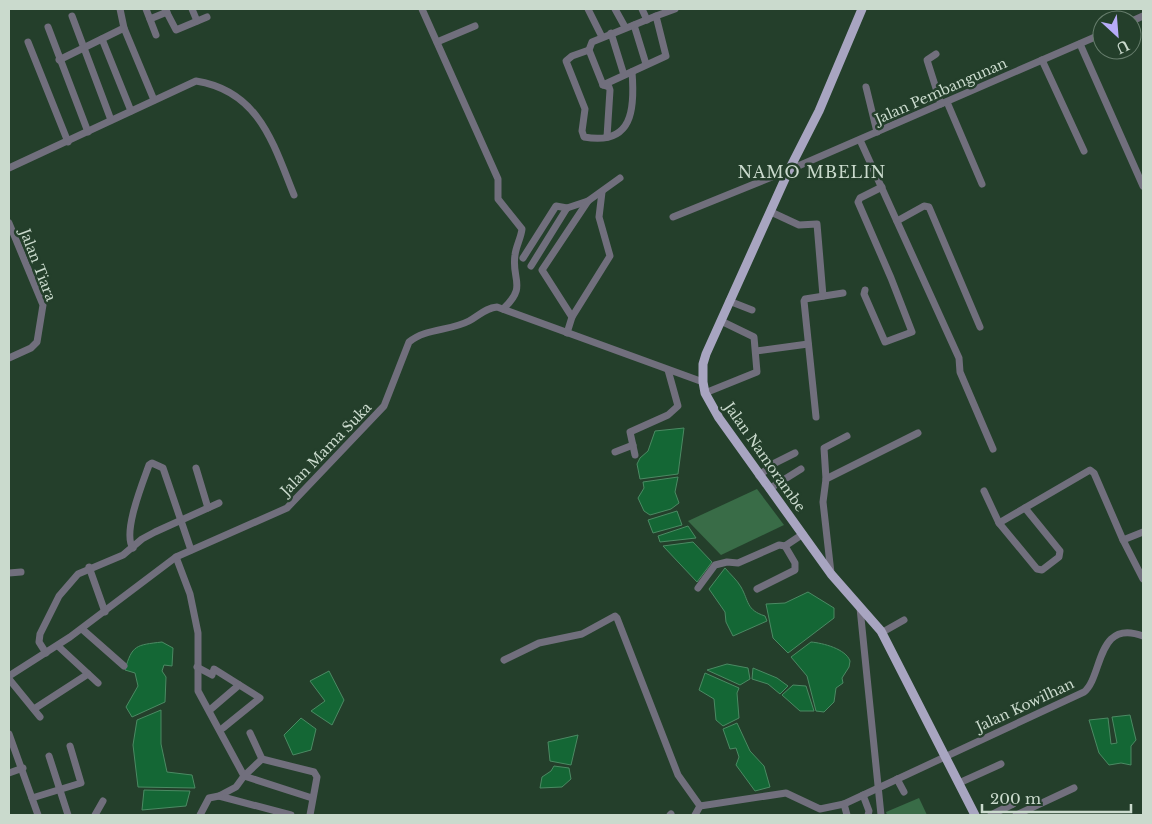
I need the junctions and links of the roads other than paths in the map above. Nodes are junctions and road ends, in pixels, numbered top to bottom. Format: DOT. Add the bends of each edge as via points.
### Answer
graph roads {
  1 [pos="120,9"];
  2 [pos="146,9"];
  3 [pos="192,9"];
  4 [pos="422,9"];
  5 [pos="588,9"];
  6 [pos="616,9"];
  7 [pos="642,9"];
  8 [pos="862,9"];
  9 [pos="166,10"];
  10 [pos="671,10"];
  11 [pos="72,16"];
  12 [pos="656,16"];
  13 [pos="207,17"];
  14 [pos="150,19"];
  15 [pos="647,20"];
  16 [pos="198,21"];
  17 [pos="634,25"];
  18 [pos="476,26"];
  19 [pos="48,27"];
  20 [pos="625,27"];
  21 [pos="124,28"];
  22 [pos="611,33"];
  23 [pos="156,36"];
  24 [pos="602,37"];
  25 [pos="102,39"];
  26 [pos="1092,39"];
  27 [pos="28,42"];
  28 [pos="437,42"];
  29 [pos="1080,44"];
  30 [pos="83,48"];
  31 [pos="589,50"];
  32 [pos="936,54"];
  33 [pos="60,60"];
  34 [pos="1042,60"];
  35 [pos="646,64"];
  36 [pos="632,72"];
  37 [pos="624,75"];
  38 [pos="603,86"];
  39 [pos="866,86"];
  40 [pos="154,100"];
  41 [pos="944,103"];
  42 [pos="131,111"];
  43 [pos="111,120"];
  44 [pos="88,132"];
  45 [pos="877,132"];
  46 [pos="607,137"];
  47 [pos="860,140"];
  48 [pos="68,142"];
  49 [pos="1084,151"];
  50 [pos="9,168"];
  51 [pos="789,170"];
  52 [pos="620,178"];
  53 [pos="982,184"];
  54 [pos="1143,186"];
  55 [pos="882,187"];
  56 [pos="602,192"];
  57 [pos="294,195"];
  58 [pos="588,201"];
  59 [pos="567,208"];
  60 [pos="772,212"];
  61 [pos="673,217"];
  62 [pos="897,221"];
  63 [pos="9,223"];
  64 [pos="523,258"];
  65 [pos="531,266"];
  66 [pos="865,290"];
  67 [pos="843,293"];
  68 [pos="823,296"];
  69 [pos="730,301"];
  70 [pos="503,309"];
  71 [pos="752,310"];
  72 [pos="572,317"];
  73 [pos="721,321"];
  74 [pos="980,327"];
  75 [pos="567,333"];
  76 [pos="808,344"];
  77 [pos="756,351"];
  78 [pos="9,358"];
  79 [pos="668,370"];
  80 [pos="703,382"];
  81 [pos="706,393"];
  82 [pos="816,417"];
  83 [pos="918,433"];
  84 [pos="847,436"];
  85 [pos="633,445"];
  86 [pos="993,450"];
  87 [pos="615,452"];
  88 [pos="795,453"];
  89 [pos="635,454"];
  90 [pos="196,468"];
  91 [pos="802,469"];
  92 [pos="759,476"];
  93 [pos="826,479"];
  94 [pos="770,490"];
  95 [pos="984,491"];
  96 [pos="219,504"];
  97 [pos="208,508"];
  98 [pos="1025,508"];
  99 [pos="179,520"];
  100 [pos="999,523"];
  101 [pos="1143,532"];
  102 [pos="803,534"];
  103 [pos="1123,540"];
  104 [pos="785,546"];
  105 [pos="132,548"];
  106 [pos="191,550"];
  107 [pos="176,557"];
  108 [pos="89,567"];
  109 [pos="21,572"];
  110 [pos="9,574"];
  111 [pos="831,574"];
  112 [pos="1143,579"];
  113 [pos="698,588"];
  114 [pos="757,589"];
  115 [pos="860,608"];
  116 [pos="105,612"];
  117 [pos="904,620"];
  118 [pos="82,629"];
  119 [pos="881,633"];
  120 [pos="1143,636"];
  121 [pos="58,646"];
  122 [pos="46,653"];
  123 [pos="504,660"];
  124 [pos="124,666"];
  125 [pos="197,667"];
  126 [pos="88,674"];
  127 [pos="9,677"];
  128 [pos="98,683"];
  129 [pos="239,685"];
  130 [pos="34,709"];
  131 [pos="211,709"];
  132 [pos="40,717"];
  133 [pos="223,728"];
  134 [pos="250,733"];
  135 [pos="9,734"];
  136 [pos="70,746"];
  137 [pos="49,756"];
  138 [pos="946,756"];
  139 [pos="262,759"];
  140 [pos="1001,764"];
  141 [pos="23,768"];
  142 [pos="9,773"];
  143 [pos="244,776"];
  144 [pos="897,779"];
  145 [pos="960,783"];
  146 [pos="878,788"];
  147 [pos="1074,788"];
  148 [pos="60,790"];
  149 [pos="904,792"];
  150 [pos="863,794"];
  151 [pos="219,796"];
  152 [pos="32,798"];
  153 [pos="312,798"];
  154 [pos="103,801"];
  155 [pos="844,804"];
  156 [pos="1013,804"];
  157 [pos="700,806"];
  158 [pos="38,815"];
  159 [pos="68,815"];
  160 [pos="95,815"];
  161 [pos="200,815"];
  162 [pos="291,815"];
  163 [pos="310,815"];
  164 [pos="695,815"];
  165 [pos="847,815"];
  166 [pos="868,815"];
  167 [pos="881,815"];
  168 [pos="975,815"];
  169 [pos="991,815"];
  170 [pos="1016,815"];
  1 -- 21 [label="street"];
  2 -- 14 [label="street"];
  3 -- 16 [label="street"];
  4 -- 28 [label="street"];
  5 -- 24 [label="street"];
  6 -- 20 [label="street"];
  7 -- 15 [label="street"];
  8 -- 51 [label="main road, Jalan Namorambe" via="819,111"];
  9 -- 14 [label="street"];
  9 -- 16 [label="street" via="176,30"];
  10 -- 12 [label="street"];
  11 -- 30 [label="street"];
  12 -- 15 [label="street"];
  12 -- 35 [label="street" via="666,56"];
  13 -- 16 [label="street"];
  14 -- 23 [label="street"];
  15 -- 17 [label="street"];
  17 -- 20 [label="street"];
  17 -- 35 [label="street"];
  18 -- 28 [label="street"];
  19 -- 33 [label="street"];
  20 -- 22 [label="street"];
  21 -- 25 [label="street"];
  21 -- 40 [label="street"];
  22 -- 24 [label="street"];
  22 -- 37 [label="street"];
  24 -- 31 [label="street" via="592,42"];
  25 -- 30 [label="street"];
  25 -- 42 [label="street"];
  26 -- 29 [label="street, Jalan Pembangunan"];
  27 -- 48 [label="street"];
  28 -- 70 [label="street" via="498,179 498,199 522,229 514,259 518,287"];
  29 -- 34 [label="street, Jalan Pembangunan"];
  29 -- 54 [label="street"];
  30 -- 33 [label="street"];
  30 -- 43 [label="street"];
  31 -- 38 [label="street"];
  31 -- 46 [label="street" via="572,56 566,61 566,66 585,109 583,136"];
  32 -- 41 [label="street" via="927,60"];
  33 -- 44 [label="street"];
  34 -- 41 [label="street, Jalan Pembangunan"];
  34 -- 49 [label="street"];
  35 -- 36 [label="street"];
  36 -- 37 [label="street"];
  36 -- 46 [label="street" via="634,98 631,119 624,129"];
  37 -- 38 [label="street"];
  38 -- 46 [label="street" via="610,90"];
  39 -- 45 [label="street"];
  40 -- 42 [label="street"];
  40 -- 57 [label="street" via="196,80 237,95 274,142"];
  41 -- 45 [label="street, Jalan Pembangunan"];
  41 -- 53 [label="street"];
  42 -- 43 [label="street"];
  43 -- 44 [label="street"];
  44 -- 48 [label="street"];
  45 -- 47 [label="street, Jalan Pembangunan"];
  47 -- 51 [label="street, Jalan Pembangunan"];
  47 -- 55 [label="street"];
  48 -- 50 [label="street"];
  51 -- 60 [label="main road, Jalan Namorambe"];
  51 -- 61 [label="street, Jalan Pembangunan"];
  52 -- 56 [label="street"];
  55 -- 62 [label="street"];
  55 -- 66 [label="street" via="858,202 912,332 885,342"];
  56 -- 58 [label="street"];
  56 -- 72 [label="street" via="600,217 610,256"];
  58 -- 59 [label="street"];
  58 -- 72 [label="street" via="542,270"];
  59 -- 64 [label="street" via="556,206"];
  59 -- 65 [label="street"];
  60 -- 68 [label="street" via="799,225 818,225"];
  60 -- 69 [label="main road, Jalan Namorambe"];
  62 -- 74 [label="street" via="924,206 929,207"];
  62 -- 86 [label="street" via="958,358 960,372"];
  63 -- 78 [label="street, Jalan Tiara" via="43,305 37,342"];
  67 -- 68 [label="street"];
  68 -- 76 [label="street" via="805,298 804,301"];
  69 -- 71 [label="street"];
  69 -- 73 [label="main road, Jalan Namorambe"];
  70 -- 75 [label="street"];
  70 -- 106 [label="street, Jalan Mama Suka" via="490,308 468,322 417,336 409,342 384,406 376,418 287,508"];
  72 -- 75 [label="street"];
  73 -- 77 [label="street" via="754,337"];
  73 -- 80 [label="main road, Jalan Namorambe" via="705,359"];
  75 -- 79 [label="street"];
  76 -- 77 [label="street"];
  76 -- 82 [label="street"];
  77 -- 81 [label="street" via="756,373"];
  79 -- 80 [label="street"];
  79 -- 85 [label="street" via="678,406 668,415 630,432"];
  80 -- 81 [label="main road, Jalan Namorambe"];
  81 -- 92 [label="main road, Jalan Namorambe" via="724,427"];
  83 -- 93 [label="street"];
  84 -- 93 [label="street" via="824,448"];
  85 -- 87 [label="street"];
  85 -- 89 [label="street"];
  88 -- 92 [label="street"];
  90 -- 97 [label="street"];
  91 -- 94 [label="street"];
  92 -- 94 [label="main road, Jalan Namorambe"];
  93 -- 111 [label="street" via="823,502"];
  94 -- 102 [label="main road, Jalan Namorambe"];
  95 -- 100 [label="street"];
  96 -- 97 [label="street"];
  97 -- 99 [label="street"];
  98 -- 100 [label="street"];
  98 -- 100 [label="street" via="1060,550 1058,557 1042,570 1037,569"];
  98 -- 103 [label="street" via="1090,470"];
  99 -- 105 [label="street" via="142,539"];
  99 -- 105 [label="street" via="163,468 160,464 150,463 136,505 129,540"];
  99 -- 106 [label="street"];
  101 -- 103 [label="street"];
  102 -- 104 [label="street"];
  102 -- 111 [label="main road, Jalan Namorambe"];
  103 -- 112 [label="street"];
  104 -- 113 [label="street" via="779,545 738,563 714,565"];
  104 -- 114 [label="street" via="795,563 795,570"];
  105 -- 108 [label="street" via="123,555"];
  106 -- 107 [label="street, Jalan Mama Suka"];
  107 -- 116 [label="street, Jalan Mama Suka"];
  107 -- 125 [label="street" via="190,594 198,632"];
  108 -- 116 [label="street"];
  108 -- 122 [label="street" via="68,582 55,604 38,639"];
  109 -- 110 [label="street"];
  111 -- 115 [label="main road, Jalan Namorambe"];
  115 -- 119 [label="main road, Jalan Namorambe"];
  115 -- 146 [label="street"];
  116 -- 118 [label="street, Jalan Mama Suka"];
  117 -- 119 [label="street"];
  118 -- 121 [label="street, Jalan Mama Suka"];
  118 -- 124 [label="street"];
  119 -- 138 [label="main road, Jalan Namorambe"];
  120 -- 138 [label="street, Jalan Kowilhan" via="1123,633 1115,636 1098,660 1084,692"];
  121 -- 122 [label="street, Jalan Mama Suka"];
  121 -- 126 [label="street"];
  122 -- 127 [label="street, Jalan Mama Suka"];
  123 -- 157 [label="street" via="539,643 582,634 616,616 678,775"];
  125 -- 129 [label="street" via="212,675 214,669"];
  125 -- 143 [label="street" via="201,697"];
  126 -- 128 [label="street"];
  126 -- 130 [label="street"];
  127 -- 130 [label="street"];
  129 -- 131 [label="street"];
  129 -- 133 [label="street" via="263,696"];
  130 -- 132 [label="street"];
  134 -- 139 [label="street"];
  135 -- 141 [label="street"];
  136 -- 148 [label="street" via="81,783"];
  137 -- 148 [label="street"];
  138 -- 144 [label="street"];
  138 -- 145 [label="main road, Jalan Namorambe"];
  139 -- 143 [label="street"];
  139 -- 153 [label="street" via="317,774"];
  140 -- 145 [label="street"];
  141 -- 142 [label="street"];
  141 -- 152 [label="street"];
  143 -- 151 [label="street" via="236,787"];
  143 -- 153 [label="street"];
  144 -- 146 [label="street"];
  144 -- 149 [label="street"];
  145 -- 168 [label="main road, Jalan Namorambe"];
  146 -- 150 [label="street"];
  146 -- 167 [label="street"];
  147 -- 170 [label="street"];
  148 -- 152 [label="street"];
  148 -- 159 [label="street"];
  150 -- 155 [label="street"];
  150 -- 166 [label="street"];
  151 -- 161 [label="street" via="208,798"];
  151 -- 162 [label="street"];
  152 -- 158 [label="street"];
  153 -- 163 [label="street"];
  154 -- 160 [label="street"];
  155 -- 157 [label="street" via="820,809 786,793"];
  155 -- 165 [label="street"];
  156 -- 169 [label="street"];
  157 -- 164 [label="street"];
}
